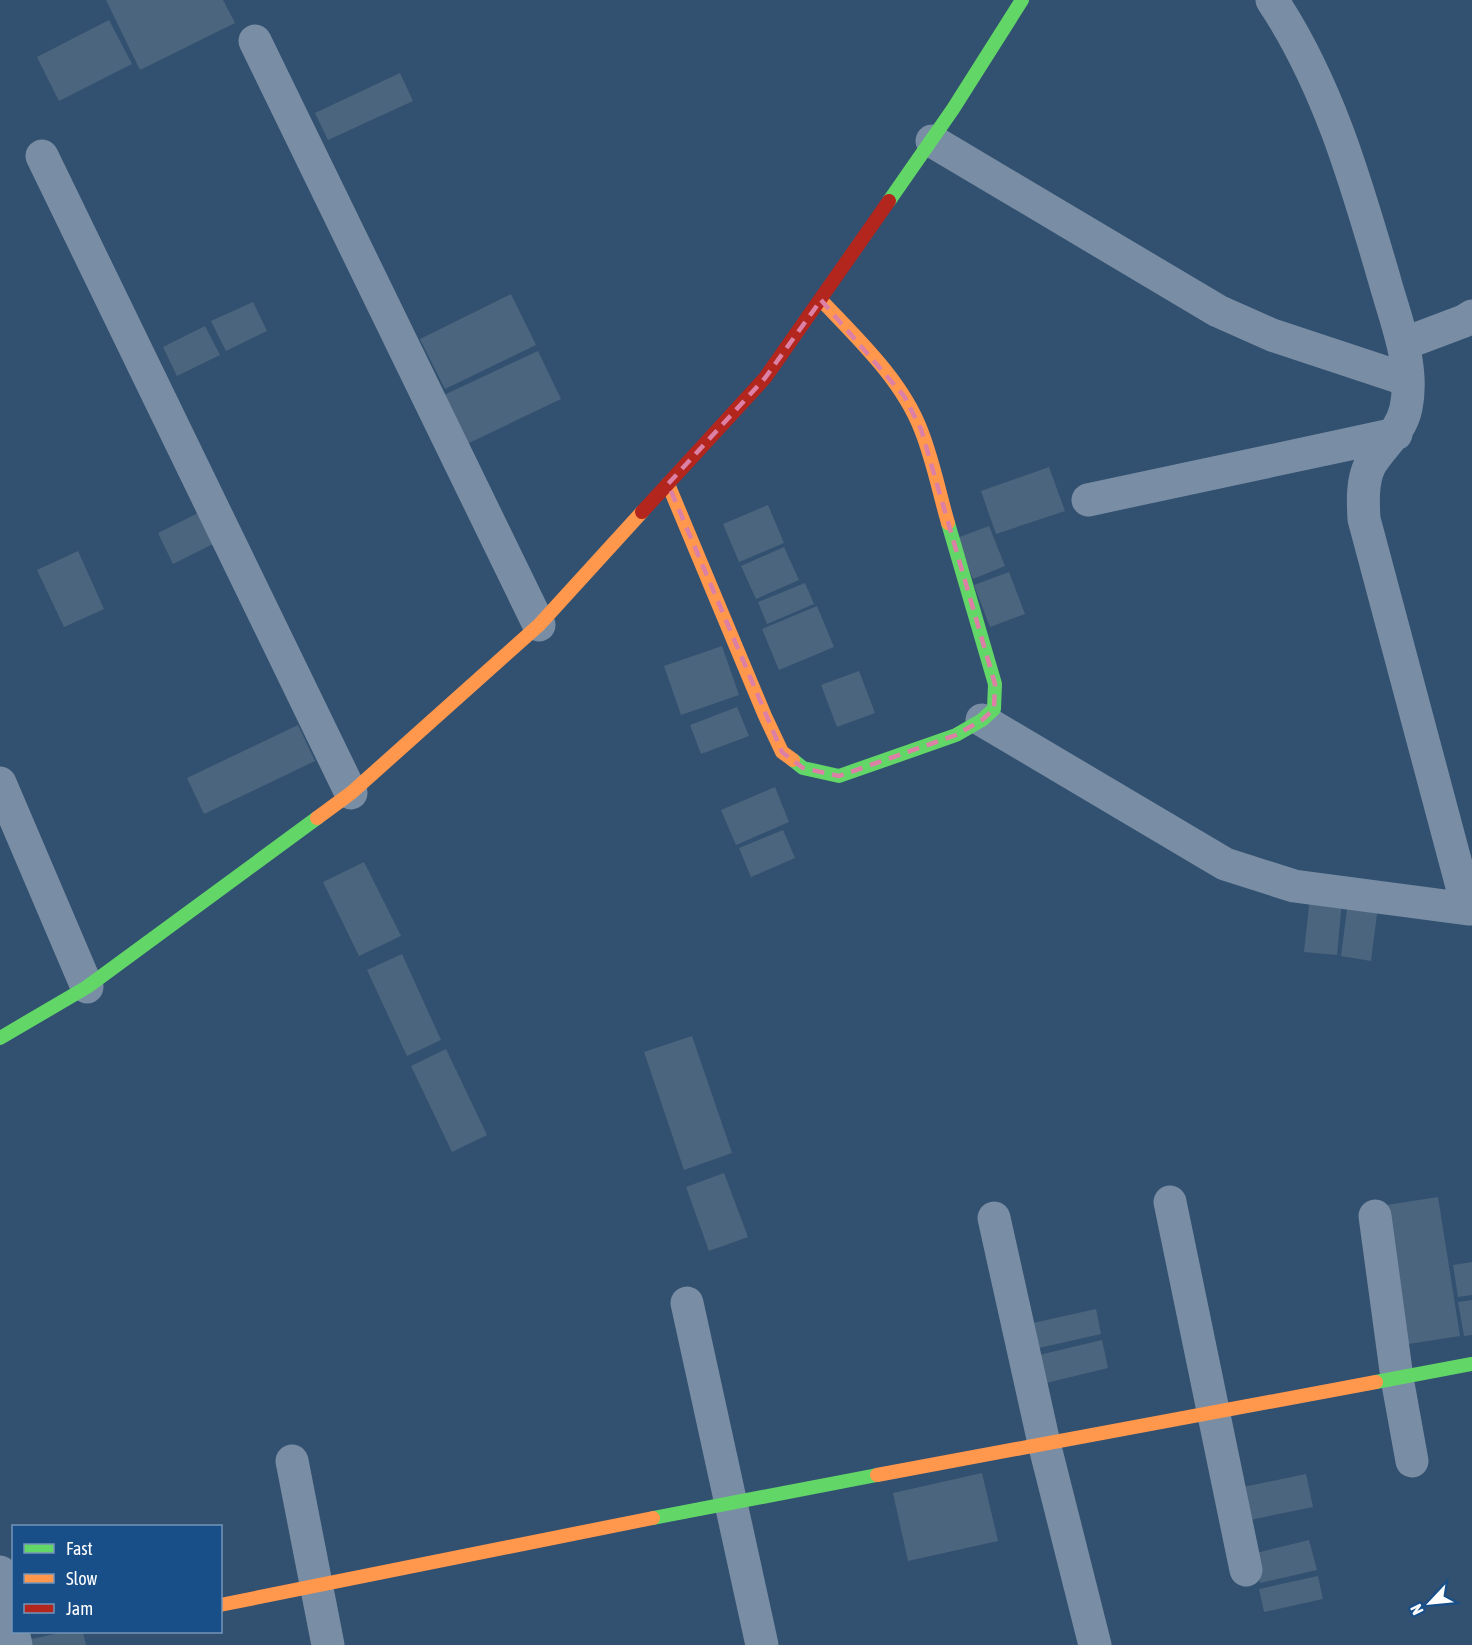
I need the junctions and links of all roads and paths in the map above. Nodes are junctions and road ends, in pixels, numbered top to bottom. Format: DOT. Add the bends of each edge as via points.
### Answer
graph roads {
  1 [pos="1022,0"];
  2 [pos="1272,0"];
  3 [pos="255,41"];
  4 [pos="932,141"];
  5 [pos="42,156"];
  6 [pos="821,300"];
  7 [pos="1472,316"];
  8 [pos="1403,344"];
  9 [pos="1408,380"];
  10 [pos="1396,434"];
  11 [pos="668,484"];
  12 [pos="1088,500"];
  13 [pos="539,625"];
  14 [pos="982,720"];
  15 [pos="0,783"];
  16 [pos="351,793"];
  17 [pos="1470,909"];
  18 [pos="87,987"];
  19 [pos="0,1038"];
  20 [pos="1170,1202"];
  21 [pos="1375,1215"];
  22 [pos="994,1218"];
  23 [pos="687,1303"];
  24 [pos="1472,1364"];
  25 [pos="1397,1377"];
  26 [pos="1213,1412"];
  27 [pos="1044,1443"];
  28 [pos="292,1461"];
  29 [pos="1412,1461"];
  30 [pos="730,1503"];
  31 [pos="1246,1570"];
  32 [pos="0,1572"];
  33 [pos="317,1586"];
  34 [pos="222,1605"];
  35 [pos="12,1627"];
  36 [pos="328,1645"];
  37 [pos="762,1645"];
  38 [pos="1095,1645"];
  1 -- 4 [label="street"];
  2 -- 8 [label="street" via="1296,37 1351,166"];
  3 -- 13 [label="street"];
  4 -- 6 [label="street"];
  4 -- 9 [label="street" via="1218,311 1272,335"];
  5 -- 16 [label="street"];
  6 -- 11 [label="street" via="765,378"];
  6 -- 14 [label="street" via="879,361 921,429 995,684 994,709"];
  7 -- 8 [label="street"];
  8 -- 9 [label="street"];
  9 -- 10 [label="street" via="1406,409"];
  10 -- 12 [label="street"];
  10 -- 17 [label="street" via="1370,466 1363,490 1364,519"];
  11 -- 13 [label="street"];
  11 -- 14 [label="street" via="765,716 782,752 796,763 839,776 956,735"];
  13 -- 16 [label="street"];
  14 -- 17 [label="street" via="1225,864 1294,886"];
  15 -- 18 [label="street"];
  16 -- 18 [label="street"];
  18 -- 19 [label="street"];
  20 -- 26 [label="street"];
  21 -- 25 [label="street"];
  22 -- 27 [label="street"];
  23 -- 30 [label="street"];
  24 -- 25 [label="street"];
  25 -- 26 [label="street"];
  25 -- 29 [label="street"];
  26 -- 27 [label="street"];
  26 -- 31 [label="street"];
  27 -- 30 [label="street"];
  27 -- 38 [label="street"];
  28 -- 33 [label="street"];
  30 -- 33 [label="street"];
  30 -- 37 [label="street"];
  32 -- 35 [label="street"];
  33 -- 34 [label="street"];
  33 -- 36 [label="street"];
}
